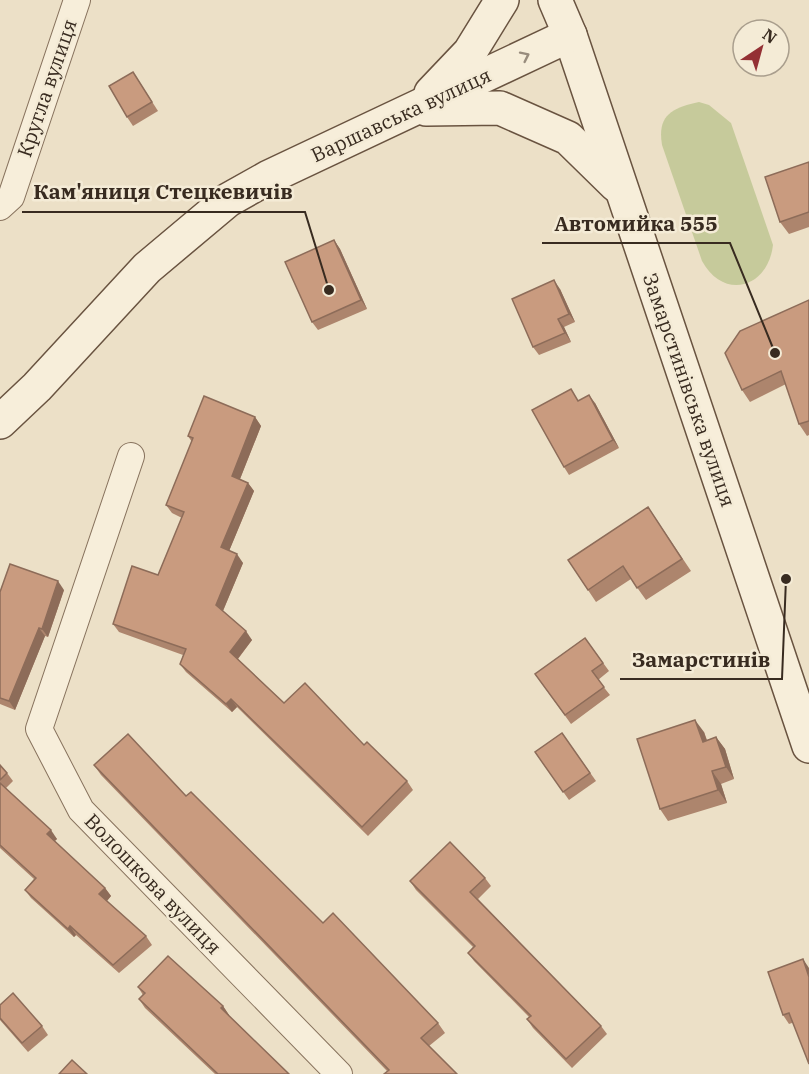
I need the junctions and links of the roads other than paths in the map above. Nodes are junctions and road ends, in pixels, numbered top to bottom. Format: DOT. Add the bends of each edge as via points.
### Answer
graph roads {
  1 [pos="77,0"];
  2 [pos="502,0"];
  3 [pos="555,0"];
  4 [pos="570,35"];
  5 [pos="415,109"];
  6 [pos="621,189"];
  7 [pos="0,207"];
  8 [pos="0,422"];
  9 [pos="131,456"];
  10 [pos="809,746"];
  11 [pos="339,1074"];
  1 -- 7 [label="street, Кругла вулиця" via="10,197"];
  2 -- 5 [label="main road" via="471,52"];
  3 -- 4 [label="main road, Замарстинівська вулиця"];
  5 -- 4 [label="main road, Варшавська вулиця, one-way"];
  4 -- 6 [label="main road, Замарстинівська вулиця"];
  5 -- 6 [label="main road" via="500,108 568,138"];
  5 -- 8 [label="main road, Варшавська вулиця" via="228,200 147,268"];
  6 -- 10 [label="main road, Замарстинівська вулиця"];
  9 -- 11 [label="street, Волошкова вулиця" via="39,729 81,810"];
}
